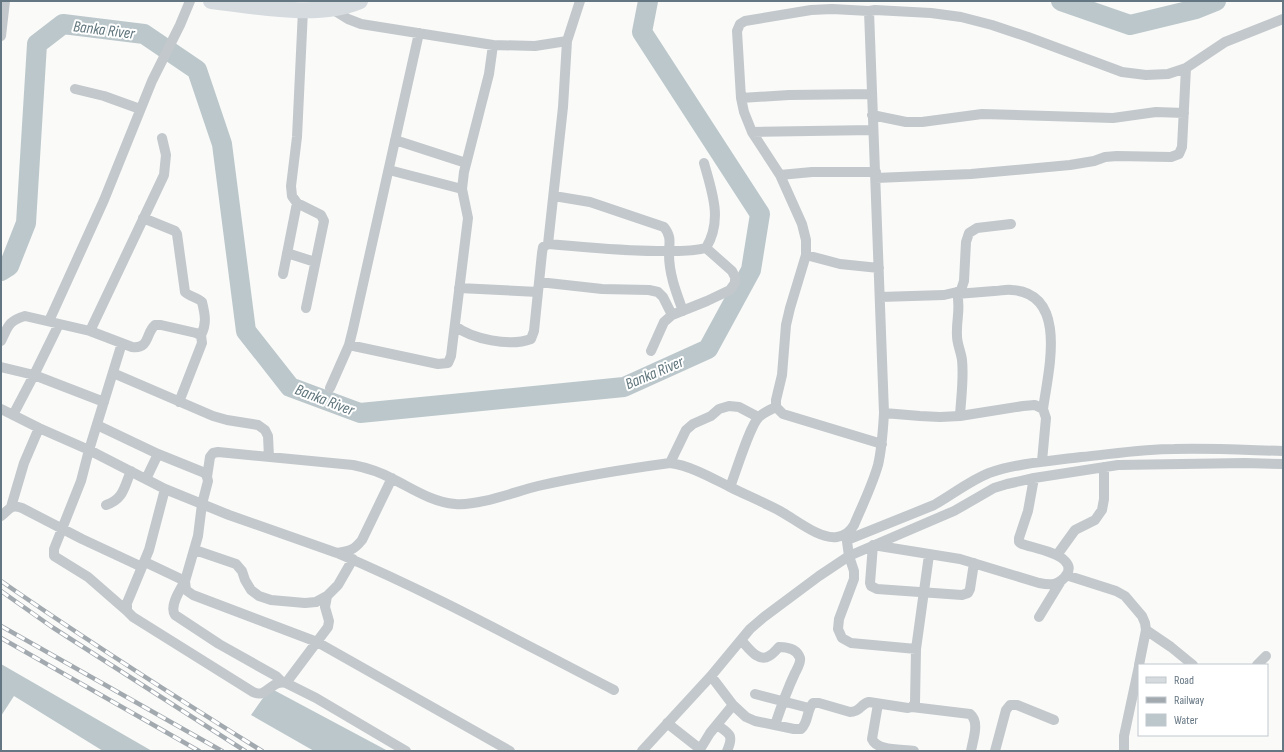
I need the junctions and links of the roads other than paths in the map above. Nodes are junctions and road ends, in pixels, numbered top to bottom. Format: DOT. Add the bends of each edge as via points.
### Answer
graph roads {
  1 [pos="5,1"];
  2 [pos="190,1"];
  3 [pos="211,1"];
  4 [pos="360,1"];
  5 [pos="580,1"];
  6 [pos="332,9"];
  7 [pos="303,10"];
  8 [pos="869,11"];
  9 [pos="1283,19"];
  10 [pos="419,33"];
  11 [pos="1,36"];
  12 [pos="566,41"];
  13 [pos="493,45"];
  14 [pos="1186,68"];
  15 [pos="75,89"];
  16 [pos="872,94"];
  17 [pos="741,98"];
  18 [pos="140,109"];
  19 [pos="1184,113"];
  20 [pos="872,115"];
  21 [pos="873,130"];
  22 [pos="752,132"];
  23 [pos="162,138"];
  24 [pos="395,140"];
  25 [pos="466,163"];
  26 [pos="704,163"];
  27 [pos="389,170"];
  28 [pos="780,175"];
  29 [pos="876,175"];
  30 [pos="462,189"];
  31 [pos="554,196"];
  32 [pos="298,203"];
  33 [pos="143,218"];
  34 [pos="1011,224"];
  35 [pos="548,244"];
  36 [pos="706,248"];
  37 [pos="669,251"];
  38 [pos="287,253"];
  39 [pos="806,255"];
  40 [pos="316,262"];
  41 [pos="879,268"];
  42 [pos="283,274"];
  43 [pos="538,287"];
  44 [pos="459,288"];
  45 [pos="957,293"];
  46 [pos="880,297"];
  47 [pos="306,308"];
  48 [pos="683,311"];
  49 [pos="672,316"];
  50 [pos="49,321"];
  51 [pos="59,324"];
  52 [pos="455,326"];
  53 [pos="90,331"];
  54 [pos="201,335"];
  55 [pos="1,341"];
  56 [pos="122,343"];
  57 [pos="348,345"];
  58 [pos="651,351"];
  59 [pos="1,367"];
  60 [pos="113,373"];
  61 [pos="34,375"];
  62 [pos="330,388"];
  63 [pos="104,402"];
  64 [pos="179,402"];
  65 [pos="776,407"];
  66 [pos="1,409"];
  67 [pos="1043,409"];
  68 [pos="884,413"];
  69 [pos="13,415"];
  70 [pos="960,416"];
  71 [pos="758,417"];
  72 [pos="97,425"];
  73 [pos="39,428"];
  74 [pos="882,444"];
  75 [pos="89,450"];
  76 [pos="1283,451"];
  77 [pos="158,454"];
  78 [pos="269,458"];
  79 [pos="1042,461"];
  80 [pos="670,463"];
  81 [pos="1283,464"];
  82 [pos="1104,467"];
  83 [pos="131,471"];
  84 [pos="207,477"];
  85 [pos="392,478"];
  86 [pos="1034,478"];
  87 [pos="146,479"];
  88 [pos="730,487"];
  89 [pos="165,489"];
  90 [pos="106,504"];
  91 [pos="202,504"];
  92 [pos="11,507"];
  93 [pos="1,516"];
  94 [pos="62,529"];
  95 [pos="846,537"];
  96 [pos="873,545"];
  97 [pos="195,550"];
  98 [pos="337,553"];
  99 [pos="929,555"];
  100 [pos="1057,555"];
  101 [pos="849,556"];
  102 [pos="353,559"];
  103 [pos="974,563"];
  104 [pos="144,565"];
  105 [pos="1064,578"];
  106 [pos="185,581"];
  107 [pos="924,592"];
  108 [pos="327,596"];
  109 [pos="127,611"];
  110 [pos="1039,618"];
  111 [pos="1146,630"];
  112 [pos="741,640"];
  113 [pos="317,642"];
  114 [pos="916,649"];
  115 [pos="1266,656"];
  116 [pos="1139,664"];
  117 [pos="1191,664"];
  118 [pos="1258,664"];
  119 [pos="1138,670"];
  120 [pos="711,676"];
  121 [pos="284,682"];
  122 [pos="614,690"];
  123 [pos="755,694"];
  124 [pos="783,701"];
  125 [pos="878,704"];
  126 [pos="733,705"];
  127 [pos="912,707"];
  128 [pos="809,708"];
  129 [pos="1054,720"];
  130 [pos="668,723"];
  131 [pos="717,725"];
  132 [pos="775,725"];
  133 [pos="878,748"];
  134 [pos="699,750"];
  135 [pos="406,751"];
  136 [pos="510,751"];
  137 [pos="642,751"];
  138 [pos="727,751"];
  139 [pos="914,751"];
  140 [pos="971,751"];
  141 [pos="995,751"];
  142 [pos="1124,751"];
  1 -- 11 [label="street"];
  2 -- 18 [label="street"];
  3 -- 7 [label="main road"];
  4 -- 6 [label="main road"];
  5 -- 12 [label="street"];
  6 -- 7 [label="main road"];
  6 -- 10 [label="street" via="361,24"];
  7 -- 32 [label="street" via="297,137 291,186 292,196"];
  8 -- 14 [label="street" via="961,17 1028,36 1122,72 1168,74"];
  8 -- 16 [label="street"];
  8 -- 17 [label="street" via="811,10 740,24 737,31"];
  9 -- 14 [label="street" via="1225,42"];
  10 -- 13 [label="street"];
  10 -- 24 [label="street"];
  12 -- 13 [label="street" via="535,46"];
  12 -- 31 [label="street" via="563,107"];
  13 -- 25 [label="street" via="489,74"];
  14 -- 19 [label="street"];
  15 -- 18 [label="street"];
  16 -- 17 [label="street"];
  16 -- 20 [label="street"];
  17 -- 22 [label="street"];
  18 -- 50 [label="street" via="104,200"];
  19 -- 20 [label="street" via="1156,112 1114,118 982,114 922,122 906,122"];
  19 -- 29 [label="street" via="1182,147 1179,154 1171,157 1117,156 1070,165 979,173"];
  20 -- 21 [label="street"];
  21 -- 22 [label="street"];
  21 -- 29 [label="street"];
  22 -- 28 [label="street"];
  23 -- 33 [label="street" via="166,155 164,175"];
  24 -- 25 [label="street"];
  24 -- 27 [label="street"];
  25 -- 30 [label="street"];
  26 -- 36 [label="street" via="716,211 712,238"];
  27 -- 30 [label="street"];
  27 -- 57 [label="street"];
  28 -- 29 [label="street" via="812,172"];
  28 -- 39 [label="street" via="802,224"];
  29 -- 41 [label="street"];
  30 -- 44 [label="street" via="468,218"];
  31 -- 35 [label="street"];
  31 -- 37 [label="street" via="590,202 664,227 670,241"];
  32 -- 38 [label="street"];
  32 -- 40 [label="street" via="321,215 324,221"];
  33 -- 53 [label="street"];
  33 -- 54 [label="street" via="177,234 185,292 202,302 205,328"];
  34 -- 45 [label="street" via="976,228 969,233 966,242 964,281"];
  35 -- 37 [label="street" via="624,251"];
  35 -- 43 [label="street" via="543,248"];
  36 -- 37 [label="street"];
  36 -- 48 [label="street" via="732,271 735,283 730,290"];
  37 -- 48 [label="street" via="672,281"];
  38 -- 40 [label="street"];
  38 -- 42 [label="street"];
  39 -- 41 [label="street" via="840,264"];
  39 -- 65 [label="street" via="786,325 782,375"];
  40 -- 47 [label="street"];
  41 -- 46 [label="street"];
  43 -- 44 [label="street"];
  43 -- 49 [label="street" via="649,290 658,292 663,297"];
  43 -- 52 [label="street" via="531,339 523,342 496,341 463,332"];
  44 -- 52 [label="street"];
  45 -- 46 [label="street"];
  45 -- 67 [label="street" via="1012,290 1025,292 1036,298 1047,314 1052,342"];
  45 -- 70 [label="street" via="957,341 963,372"];
  46 -- 68 [label="street"];
  48 -- 49 [label="street"];
  49 -- 58 [label="street" via="664,322"];
  50 -- 51 [label="street"];
  50 -- 55 [label="street" via="25,316 15,319 8,326"];
  51 -- 53 [label="street"];
  51 -- 61 [label="street"];
  52 -- 57 [label="street" via="451,356 448,362 438,364"];
  53 -- 56 [label="street"];
  54 -- 56 [label="street" via="157,324 153,326 146,343 141,347"];
  54 -- 64 [label="street" via="202,343"];
  56 -- 60 [label="street"];
  57 -- 62 [label="street"];
  59 -- 61 [label="street"];
  60 -- 63 [label="street"];
  60 -- 64 [label="street"];
  61 -- 63 [label="street"];
  61 -- 69 [label="street"];
  63 -- 72 [label="street"];
  64 -- 78 [label="street" via="220,418 258,425 268,436"];
  65 -- 71 [label="street"];
  65 -- 74 [label="street" via="784,414"];
  66 -- 69 [label="street"];
  67 -- 70 [label="street" via="1034,405"];
  67 -- 79 [label="street" via="1046,418"];
  68 -- 70 [label="street"];
  68 -- 74 [label="street"];
  69 -- 73 [label="street"];
  71 -- 80 [label="street" via="739,407 718,409 711,416 686,430"];
  71 -- 88 [label="street"];
  72 -- 75 [label="street"];
  72 -- 77 [label="street"];
  73 -- 75 [label="street"];
  73 -- 92 [label="street" via="22,468"];
  74 -- 95 [label="street" via="874,480"];
  75 -- 83 [label="street"];
  75 -- 94 [label="street"];
  76 -- 79 [label="street" via="1173,449"];
  77 -- 84 [label="street" via="205,473"];
  77 -- 87 [label="street"];
  78 -- 84 [label="street" via="214,453 210,458"];
  78 -- 85 [label="street" via="353,465"];
  79 -- 95 [label="street" via="990,473 934,505"];
  80 -- 85 [label="street" via="539,486 472,503 456,504 425,496"];
  80 -- 88 [label="street" via="682,464"];
  81 -- 82 [label="street"];
  82 -- 86 [label="street"];
  82 -- 100 [label="street" via="1102,510 1095,520 1075,530"];
  83 -- 87 [label="street"];
  83 -- 90 [label="street" via="121,496 115,502"];
  84 -- 91 [label="street"];
  85 -- 98 [label="street" via="362,540 356,548"];
  86 -- 96 [label="street" via="994,488 954,511"];
  86 -- 100 [label="street" via="1019,542"];
  87 -- 89 [label="street"];
  88 -- 95 [label="street" via="780,511 823,536"];
  89 -- 91 [label="street"];
  89 -- 104 [label="street"];
  91 -- 97 [label="street"];
  91 -- 98 [label="street"];
  92 -- 93 [label="street"];
  92 -- 94 [label="street" via="22,508"];
  94 -- 104 [label="street" via="106,551"];
  94 -- 109 [label="street" via="54,556 88,577"];
  95 -- 101 [label="street"];
  96 -- 99 [label="street"];
  96 -- 101 [label="street"];
  96 -- 107 [label="street" via="869,580 871,586 877,589"];
  97 -- 106 [label="street"];
  97 -- 108 [label="street" via="236,564 251,590 259,596 271,600 305,603 316,602"];
  98 -- 102 [label="street"];
  99 -- 103 [label="street"];
  99 -- 107 [label="street"];
  100 -- 105 [label="street" via="1066,561 1068,568"];
  101 -- 112 [label="street" via="764,617"];
  101 -- 114 [label="street" via="854,579 839,619 838,629 842,638 851,643"];
  102 -- 108 [label="street" via="338,585"];
  102 -- 122 [label="street" via="434,597"];
  103 -- 105 [label="street" via="1039,583 1048,584"];
  103 -- 107 [label="street" via="968,593 962,595"];
  104 -- 106 [label="street"];
  104 -- 109 [label="street" via="127,603"];
  105 -- 110 [label="street"];
  105 -- 111 [label="street" via="1116,591 1124,596 1142,616"];
  106 -- 113 [label="street" via="186,590 193,595"];
  106 -- 121 [label="street" via="173,606 175,615"];
  107 -- 114 [label="street"];
  108 -- 113 [label="street" via="325,607 328,627"];
  109 -- 121 [label="street" via="257,694 262,694 276,683"];
  111 -- 116 [label="street"];
  111 -- 117 [label="street" via="1172,647"];
  112 -- 120 [label="street"];
  112 -- 124 [label="street" via="756,656 763,658 779,648 791,649 798,654 799,665"];
  113 -- 121 [label="street"];
  113 -- 136 [label="street"];
  114 -- 127 [label="street" via="915,704"];
  115 -- 118 [label="street"];
  119 -- 142 [label="street" via="1124,736"];
  120 -- 126 [label="street"];
  120 -- 130 [label="street"];
  121 -- 135 [label="street"];
  123 -- 124 [label="street"];
  124 -- 128 [label="street"];
  124 -- 132 [label="street"];
  125 -- 127 [label="street"];
  125 -- 128 [label="street" via="865,703 855,712 819,703 812,704"];
  125 -- 133 [label="street" via="872,738"];
  126 -- 131 [label="street"];
  126 -- 132 [label="street" via="746,717"];
  127 -- 140 [label="street" via="970,714 974,717 975,725"];
  128 -- 132 [label="street" via="805,725 801,729"];
  129 -- 141 [label="street" via="1017,705 1010,705 1006,710"];
  130 -- 134 [label="street"];
  130 -- 137 [label="street"];
  131 -- 134 [label="street"];
  131 -- 138 [label="street" via="731,737"];
  133 -- 139 [label="street"];
}
